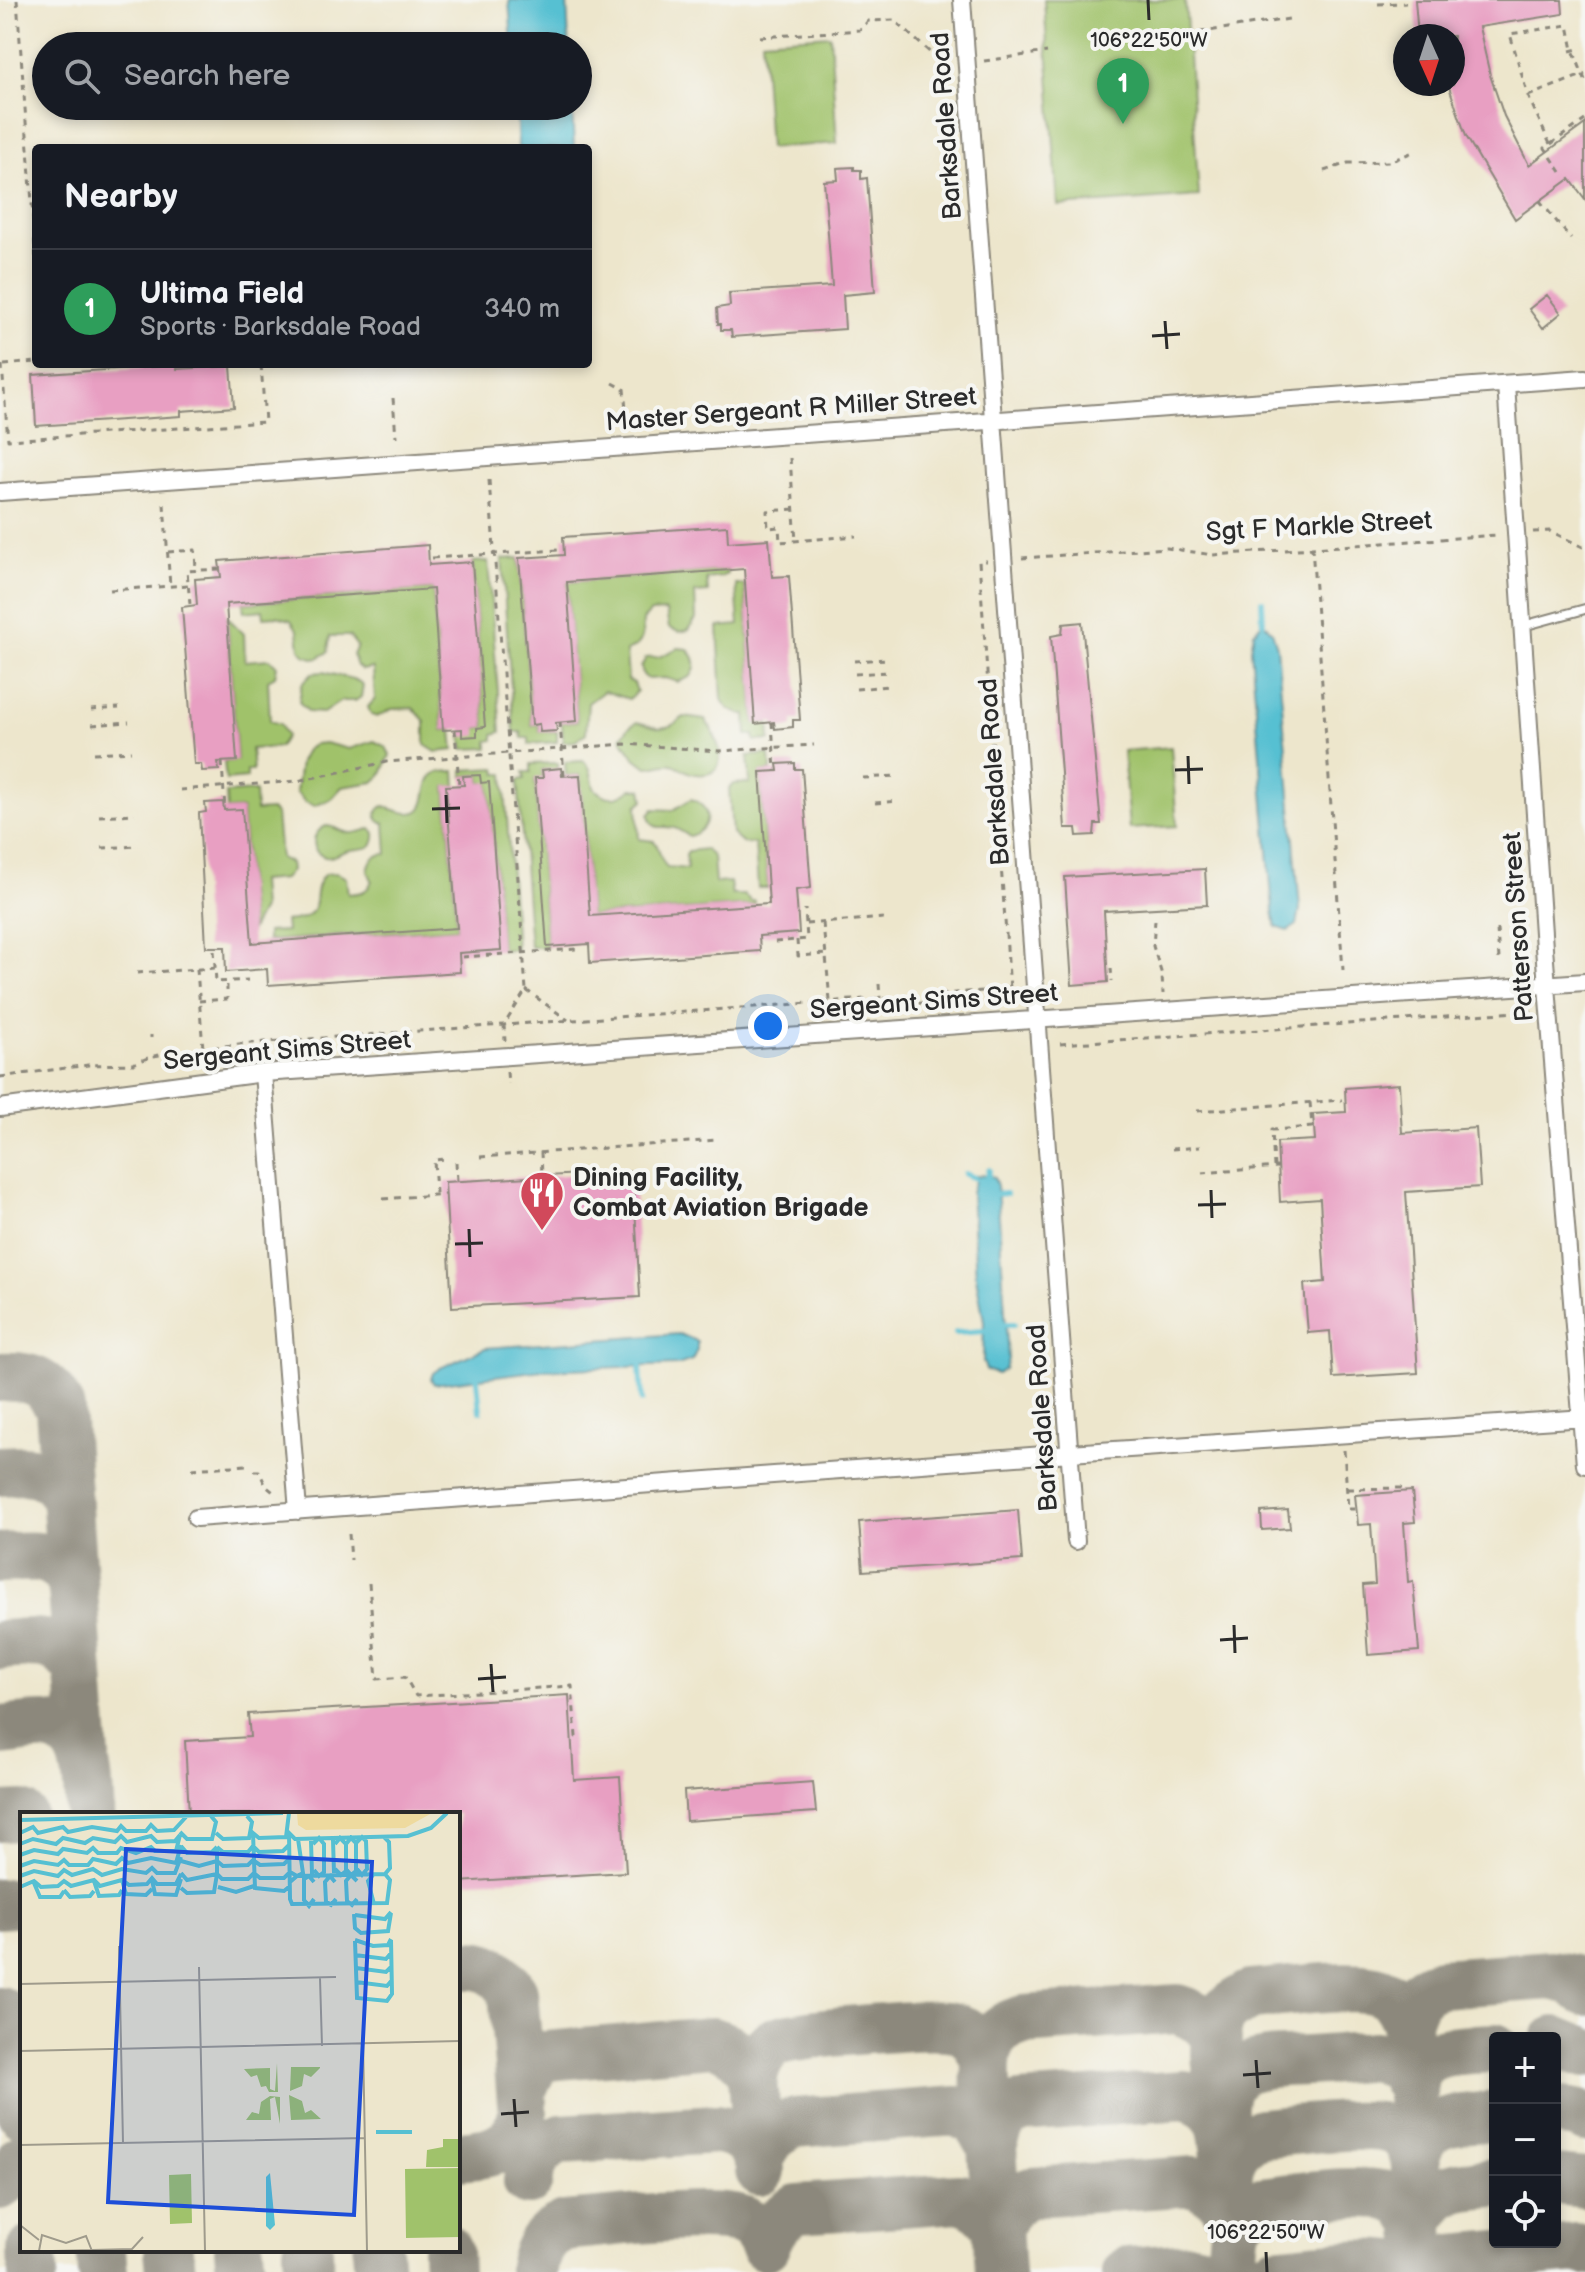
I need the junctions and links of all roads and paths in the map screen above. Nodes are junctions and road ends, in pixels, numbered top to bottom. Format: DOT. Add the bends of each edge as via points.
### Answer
graph roads {
  1 [pos="17,0"];
  2 [pos="962,0"];
  3 [pos="1406,3"];
  4 [pos="1378,4"];
  5 [pos="1289,19"];
  6 [pos="1188,34"];
  7 [pos="760,37"];
  8 [pos="1047,52"];
  9 [pos="966,64"];
  10 [pos="1584,74"];
  11 [pos="1585,80"];
  12 [pos="1528,96"];
  13 [pos="1585,120"];
  14 [pos="1550,144"];
  15 [pos="1413,152"];
  16 [pos="1324,171"];
  17 [pos="1561,172"];
  18 [pos="1540,201"];
  19 [pos="32,203"];
  20 [pos="1571,239"];
  21 [pos="32,362"];
  22 [pos="1,365"];
  23 [pos="261,368"];
  24 [pos="1585,378"];
  25 [pos="613,383"];
  26 [pos="1506,384"];
  27 [pos="393,398"];
  28 [pos="627,420"];
  29 [pos="993,421"];
  30 [pos="396,437"];
  31 [pos="790,458"];
  32 [pos="489,480"];
  33 [pos="0,492"];
  34 [pos="164,504"];
  35 [pos="794,509"];
  36 [pos="1516,533"];
  37 [pos="856,536"];
  38 [pos="796,541"];
  39 [pos="1312,547"];
  40 [pos="1585,548"];
  41 [pos="559,550"];
  42 [pos="168,552"];
  43 [pos="494,555"];
  44 [pos="432,558"];
  45 [pos="1003,560"];
  46 [pos="219,569"];
  47 [pos="196,571"];
  48 [pos="189,585"];
  49 [pos="170,586"];
  50 [pos="110,590"];
  51 [pos="190,604"];
  52 [pos="1585,609"];
  53 [pos="1522,626"];
  54 [pos="886,659"];
  55 [pos="854,661"];
  56 [pos="887,672"];
  57 [pos="855,674"];
  58 [pos="888,686"];
  59 [pos="856,689"];
  60 [pos="119,708"];
  61 [pos="91,710"];
  62 [pos="129,722"];
  63 [pos="560,722"];
  64 [pos="772,722"];
  65 [pos="92,725"];
  66 [pos="455,729"];
  67 [pos="814,745"];
  68 [pos="773,748"];
  69 [pos="562,749"];
  70 [pos="131,751"];
  71 [pos="94,753"];
  72 [pos="508,753"];
  73 [pos="457,757"];
  74 [pos="222,762"];
  75 [pos="775,771"];
  76 [pos="564,776"];
  77 [pos="896,776"];
  78 [pos="863,778"];
  79 [pos="459,785"];
  80 [pos="224,787"];
  81 [pos="180,790"];
  82 [pos="898,801"];
  83 [pos="875,803"];
  84 [pos="225,810"];
  85 [pos="135,814"];
  86 [pos="99,816"];
  87 [pos="137,846"];
  88 [pos="102,848"];
  89 [pos="805,909"];
  90 [pos="884,918"];
  91 [pos="1155,920"];
  92 [pos="823,923"];
  93 [pos="806,924"];
  94 [pos="1497,929"];
  95 [pos="797,940"];
  96 [pos="775,942"];
  97 [pos="577,949"];
  98 [pos="214,950"];
  99 [pos="523,953"];
  100 [pos="826,954"];
  101 [pos="462,957"];
  102 [pos="1499,959"];
  103 [pos="215,968"];
  104 [pos="1111,968"];
  105 [pos="197,969"];
  106 [pos="1343,970"];
  107 [pos="137,973"];
  108 [pos="248,980"];
  109 [pos="226,981"];
  110 [pos="1112,981"];
  111 [pos="1585,982"];
  112 [pos="879,984"];
  113 [pos="1547,984"];
  114 [pos="526,990"];
  115 [pos="880,998"];
  116 [pos="199,1001"];
  117 [pos="830,1001"];
  118 [pos="1164,1010"];
  119 [pos="1532,1011"];
  120 [pos="1037,1018"];
  121 [pos="569,1021"];
  122 [pos="504,1025"];
  123 [pos="1060,1044"];
  124 [pos="203,1049"];
  125 [pos="506,1056"];
  126 [pos="263,1073"];
  127 [pos="0,1077"];
  128 [pos="508,1084"];
  129 [pos="0,1095"];
  130 [pos="1342,1100"];
  131 [pos="1310,1102"];
  132 [pos="0,1108"];
  133 [pos="1197,1111"];
  134 [pos="718,1140"];
  135 [pos="1200,1147"];
  136 [pos="1172,1149"];
  137 [pos="541,1152"];
  138 [pos="480,1157"];
  139 [pos="445,1159"];
  140 [pos="456,1162"];
  141 [pos="1202,1173"];
  142 [pos="542,1176"];
  143 [pos="457,1181"];
  144 [pos="446,1194"];
  145 [pos="436,1195"];
  146 [pos="383,1199"];
  147 [pos="1584,1418"];
  148 [pos="1343,1435"];
  149 [pos="1070,1453"];
  150 [pos="246,1465"];
  151 [pos="1585,1465"];
  152 [pos="192,1469"];
  153 [pos="254,1471"];
  154 [pos="266,1486"];
  155 [pos="1402,1488"];
  156 [pos="1347,1489"];
  157 [pos="1356,1509"];
  158 [pos="298,1511"];
  159 [pos="196,1518"];
  160 [pos="349,1534"];
  161 [pos="1076,1541"];
  162 [pos="351,1560"];
  163 [pos="369,1583"];
  164 [pos="582,1737"];
  1 -- 19 [label="path"];
  2 -- 9 [label="street, Barksdale Road"];
  3 -- 4 [label="path"];
  5 -- 6 [label="path"];
  7 -- 9 [label="path" via="860,30 868,21 894,20 945,66"];
  8 -- 9 [label="path"];
  9 -- 29 [label="street, Barksdale Road"];
  10 -- 11 [label="path"];
  10 -- 12 [label="path"];
  10 -- 12 [label="path" via="1568,25 1510,34"];
  12 -- 14 [label="path"];
  13 -- 14 [label="path"];
  14 -- 17 [label="path" via="1545,148"];
  15 -- 16 [label="path" via="1389,162 1348,163"];
  18 -- 20 [label="path"];
  21 -- 22 [label="path"];
  22 -- 23 [label="path" via="8,440 265,422"];
  24 -- 26 [label="street, Master Sergeant R Miller Street"];
  25 -- 28 [label="path" via="624,389"];
  26 -- 29 [label="street, Master Sergeant R Miller Street"];
  26 -- 36 [label="street, Patterson Street"];
  27 -- 30 [label="path"];
  29 -- 33 [label="street, Master Sergeant R Miller Street"];
  29 -- 45 [label="street, Barksdale Road"];
  31 -- 35 [label="path"];
  32 -- 43 [label="path"];
  34 -- 42 [label="path"];
  35 -- 38 [label="path"];
  35 -- 38 [label="path" via="767,511 768,528 779,527 780,542"];
  36 -- 39 [label="path, Sgt F Markle Street"];
  36 -- 40 [label="path, Sgt F Markle Street" via="1550,531"];
  36 -- 53 [label="street, Patterson Street"];
  37 -- 38 [label="path"];
  39 -- 45 [label="path, Sgt F Markle Street" via="1213,555 1167,548"];
  39 -- 106 [label="path"];
  41 -- 43 [label="path"];
  42 -- 47 [label="path" via="195,550"];
  42 -- 49 [label="path"];
  43 -- 44 [label="path"];
  43 -- 72 [label="path"];
  45 -- 115 [label="path" via="979,561 1010,989 941,994 933,1001 901,1004"];
  45 -- 120 [label="street, Barksdale Road"];
  46 -- 47 [label="path"];
  47 -- 48 [label="path" via="187,571"];
  48 -- 49 [label="path"];
  48 -- 51 [label="path"];
  49 -- 50 [label="path"];
  52 -- 53 [label="lane"];
  53 -- 113 [label="street, Patterson Street"];
  54 -- 55 [label="path"];
  56 -- 57 [label="path"];
  58 -- 59 [label="path"];
  60 -- 61 [label="path"];
  62 -- 65 [label="path"];
  63 -- 69 [label="path"];
  64 -- 68 [label="path"];
  66 -- 73 [label="path"];
  67 -- 68 [label="path"];
  68 -- 69 [label="path" via="719,751 625,744"];
  68 -- 75 [label="path"];
  69 -- 72 [label="path"];
  69 -- 76 [label="path"];
  70 -- 71 [label="path"];
  72 -- 73 [label="path"];
  72 -- 99 [label="path"];
  73 -- 79 [label="path"];
  73 -- 80 [label="path" via="386,762 297,781"];
  74 -- 80 [label="path"];
  77 -- 78 [label="path"];
  80 -- 81 [label="path"];
  80 -- 84 [label="path"];
  82 -- 83 [label="path"];
  85 -- 86 [label="path"];
  87 -- 88 [label="path"];
  89 -- 93 [label="path"];
  90 -- 92 [label="path"];
  91 -- 118 [label="path" via="1152,941 1162,975"];
  92 -- 93 [label="path"];
  92 -- 100 [label="path"];
  93 -- 95 [label="path" via="807,939"];
  94 -- 102 [label="path"];
  95 -- 96 [label="path"];
  95 -- 100 [label="path" via="798,956"];
  97 -- 99 [label="path"];
  98 -- 103 [label="path"];
  99 -- 101 [label="path"];
  99 -- 114 [label="path"];
  100 -- 117 [label="path"];
  103 -- 105 [label="path"];
  103 -- 109 [label="path" via="216,982"];
  104 -- 110 [label="path"];
  105 -- 107 [label="path"];
  105 -- 116 [label="path"];
  108 -- 109 [label="path"];
  109 -- 116 [label="path" via="227,999"];
  111 -- 113 [label="street, Sergeant Sims Street"];
  112 -- 115 [label="path"];
  113 -- 118 [label="street, Sergeant Sims Street"];
  113 -- 147 [label="street, Patterson Street"];
  114 -- 121 [label="path"];
  114 -- 122 [label="path"];
  115 -- 117 [label="path"];
  116 -- 124 [label="path"];
  117 -- 121 [label="path"];
  118 -- 120 [label="street, Sergeant Sims Street"];
  119 -- 123 [label="path"];
  120 -- 125 [label="street, Sergeant Sims Street"];
  120 -- 149 [label="street, Barksdale Road"];
  121 -- 122 [label="path"];
  122 -- 124 [label="path"];
  122 -- 125 [label="path"];
  124 -- 127 [label="path" via="133,1064"];
  125 -- 126 [label="street, Sergeant Sims Street"];
  125 -- 128 [label="path"];
  126 -- 132 [label="street, Sergeant Sims Street"];
  126 -- 158 [label="street"];
  129 -- 132 [label="street"];
  130 -- 131 [label="path"];
  131 -- 133 [label="path"];
  131 -- 141 [label="path" via="1312,1127 1272,1130 1276,1167"];
  134 -- 137 [label="path"];
  135 -- 136 [label="path"];
  137 -- 138 [label="path"];
  137 -- 142 [label="path"];
  139 -- 145 [label="path" via="434,1160"];
  140 -- 143 [label="path"];
  144 -- 145 [label="path"];
  145 -- 146 [label="path"];
  147 -- 148 [label="street"];
  147 -- 151 [label="street, Patterson Street"];
  148 -- 149 [label="street"];
  148 -- 156 [label="path"];
  149 -- 158 [label="street"];
  149 -- 161 [label="street, Barksdale Road"];
  150 -- 152 [label="path"];
  153 -- 154 [label="path"];
  155 -- 156 [label="path"];
  156 -- 157 [label="path" via="1348,1509"];
  158 -- 159 [label="street"];
  160 -- 162 [label="path"];
  163 -- 164 [label="path" via="377,1679 405,1677 416,1696 572,1686 576,1737"];
}
